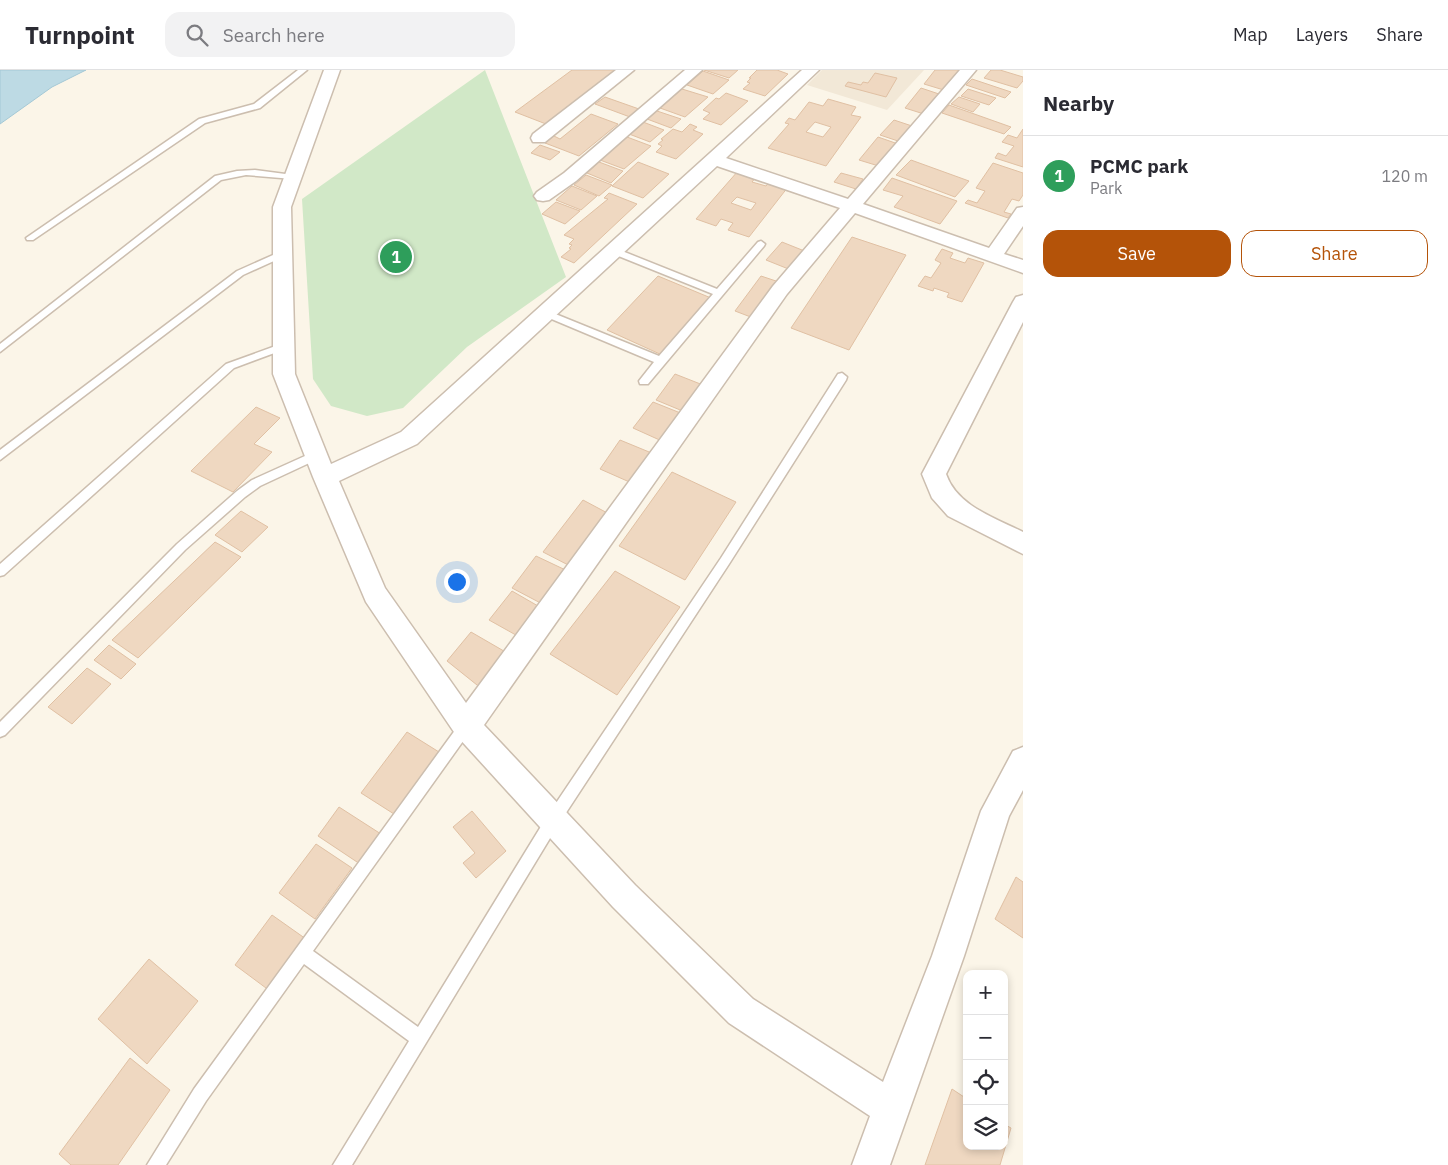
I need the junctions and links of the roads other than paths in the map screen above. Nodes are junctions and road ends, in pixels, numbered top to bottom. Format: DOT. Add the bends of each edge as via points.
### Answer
graph roads {
  1 [pos="304,70"];
  2 [pos="332,70"];
  3 [pos="626,70"];
  4 [pos="694,70"];
  5 [pos="811,70"];
  6 [pos="968,70"];
  7 [pos="539,138"];
  8 [pos="714,159"];
  9 [pos="293,177"];
  10 [pos="543,196"];
  11 [pos="852,206"];
  12 [pos="1023,212"];
  13 [pos="30,238"];
  14 [pos="761,244"];
  15 [pos="614,251"];
  16 [pos="282,254"];
  17 [pos="993,256"];
  18 [pos="1023,267"];
  19 [pos="719,293"];
  20 [pos="1023,302"];
  21 [pos="545,313"];
  22 [pos="284,346"];
  23 [pos="0,349"];
  24 [pos="661,361"];
  25 [pos="842,378"];
  26 [pos="644,380"];
  27 [pos="316,455"];
  28 [pos="0,456"];
  29 [pos="325,477"];
  30 [pos="1023,544"];
  31 [pos="0,571"];
  32 [pos="466,726"];
  33 [pos="0,731"];
  34 [pos="1023,761"];
  35 [pos="554,820"];
  36 [pos="303,954"];
  37 [pos="420,1039"];
  38 [pos="891,1108"];
  39 [pos="156,1165"];
  40 [pos="342,1165"];
  41 [pos="872,1165"];
  1 -- 13 [label="lane" via="257,106 202,121"];
  2 -- 9 [label="street"];
  3 -- 7 [label="street"];
  4 -- 10 [label="street" via="570,177"];
  5 -- 8 [label="street"];
  6 -- 11 [label="street"];
  8 -- 11 [label="street"];
  8 -- 15 [label="street"];
  9 -- 16 [label="street" via="282,207"];
  9 -- 23 [label="lane" via="248,171 218,178"];
  11 -- 17 [label="street"];
  11 -- 32 [label="street" via="780,290"];
  12 -- 17 [label="street"];
  14 -- 19 [label="lane"];
  15 -- 19 [label="lane"];
  15 -- 21 [label="street"];
  16 -- 22 [label="street"];
  16 -- 28 [label="lane" via="240,273"];
  17 -- 18 [label="street"];
  19 -- 24 [label="lane"];
  20 -- 30 [label="street" via="934,474 940,491 957,509"];
  21 -- 24 [label="lane"];
  21 -- 29 [label="street" via="408,438"];
  22 -- 27 [label="street" via="284,374"];
  22 -- 31 [label="lane" via="230,366"];
  24 -- 26 [label="lane"];
  25 -- 35 [label="lane"];
  27 -- 29 [label="street"];
  27 -- 33 [label="lane" via="256,482 181,547"];
  29 -- 32 [label="street" via="375,594"];
  32 -- 35 [label="street"];
  32 -- 36 [label="lane"];
  34 -- 38 [label="street" via="996,811 948,956"];
  35 -- 37 [label="lane"];
  35 -- 38 [label="street" via="624,896 741,1011"];
  36 -- 37 [label="lane"];
  36 -- 39 [label="lane" via="200,1095"];
  37 -- 40 [label="lane"];
  38 -- 41 [label="street"];
}
